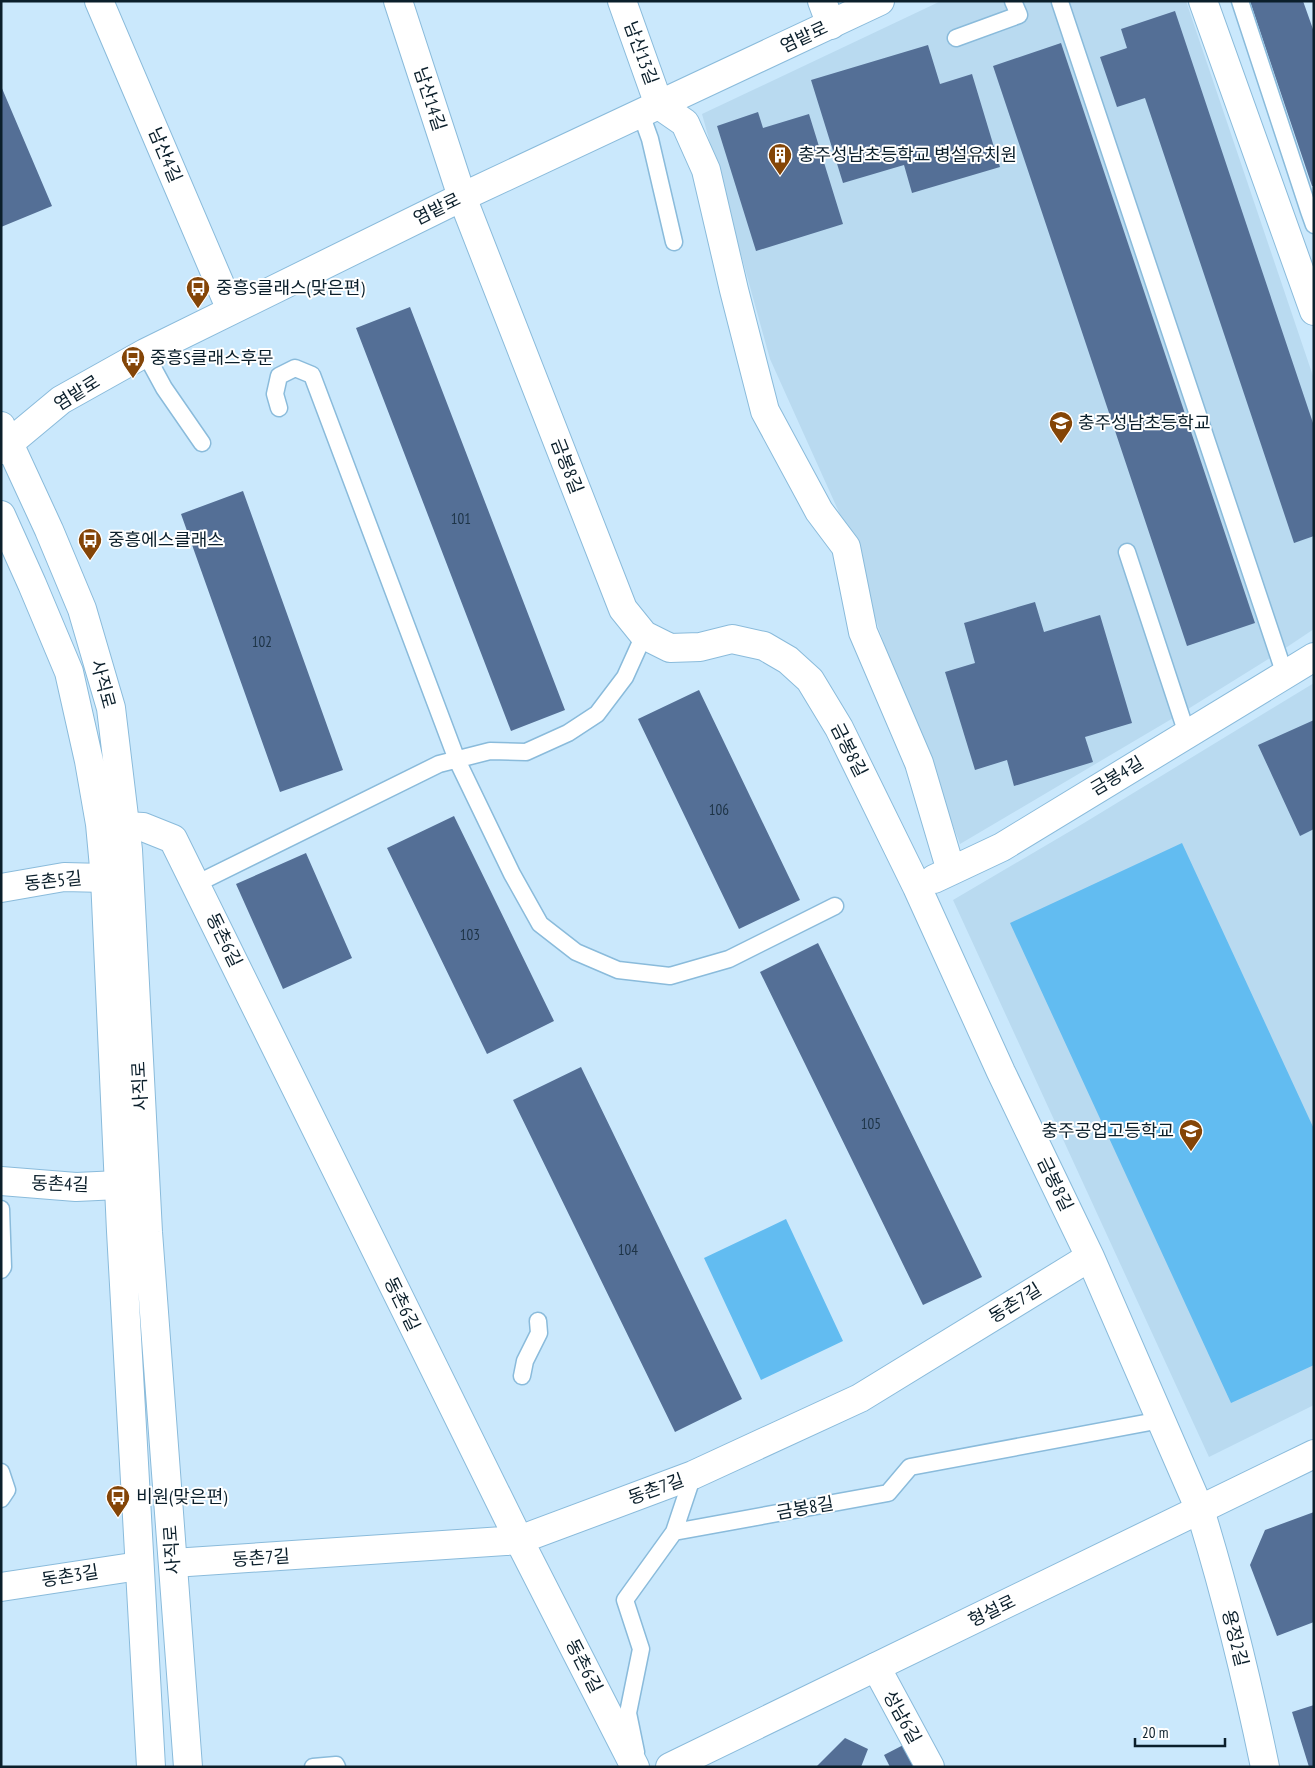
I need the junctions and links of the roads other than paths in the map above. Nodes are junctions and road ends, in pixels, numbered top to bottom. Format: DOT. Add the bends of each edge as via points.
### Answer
graph roads {
  1 [pos="99,1"];
  2 [pos="398,1"];
  3 [pos="622,1"];
  4 [pos="880,1"];
  5 [pos="1013,1"];
  6 [pos="1204,1"];
  7 [pos="1240,1"];
  8 [pos="1060,2"];
  9 [pos="826,13"];
  10 [pos="956,38"];
  11 [pos="650,109"];
  12 [pos="462,197"];
  13 [pos="1312,215"];
  14 [pos="674,242"];
  15 [pos="231,310"];
  16 [pos="1314,311"];
  17 [pos="145,352"];
  18 [pos="280,408"];
  19 [pos="4,440"];
  20 [pos="202,442"];
  21 [pos="1,515"];
  22 [pos="1127,552"];
  23 [pos="644,635"];
  24 [pos="1314,658"];
  25 [pos="1285,675"];
  26 [pos="1187,734"];
  27 [pos="457,760"];
  28 [pos="125,826"];
  29 [pos="950,871"];
  30 [pos="105,878"];
  31 [pos="196,884"];
  32 [pos="917,887"];
  33 [pos="1,888"];
  34 [pos="835,906"];
  35 [pos="1,1182"];
  36 [pos="119,1185"];
  37 [pos="1,1209"];
  38 [pos="1090,1257"];
  39 [pos="1,1270"];
  40 [pos="538,1321"];
  41 [pos="522,1376"];
  42 [pos="1161,1420"];
  43 [pos="1314,1454"];
  44 [pos="1,1472"];
  45 [pos="694,1475"];
  46 [pos="1,1499"];
  47 [pos="1200,1510"];
  48 [pos="674,1532"];
  49 [pos="519,1540"];
  50 [pos="173,1563"];
  51 [pos="139,1566"];
  52 [pos="1,1587"];
  53 [pos="876,1667"];
  54 [pos="151,1767"];
  55 [pos="188,1767"];
  56 [pos="313,1767"];
  57 [pos="337,1767"];
  58 [pos="635,1767"];
  59 [pos="640,1767"];
  60 [pos="670,1767"];
  61 [pos="930,1767"];
  62 [pos="1265,1767"];
  1 -- 15 [label="street, 남산4길"];
  2 -- 12 [label="street, 남산14길"];
  3 -- 11 [label="street, 남산13길"];
  4 -- 9 [label="street, 염밭로"];
  5 -- 10 [label="lane" via="1019,15"];
  6 -- 16 [label="street"];
  7 -- 13 [label="lane"];
  8 -- 25 [label="lane"];
  9 -- 11 [label="street, 염밭로"];
  11 -- 12 [label="street, 염밭로"];
  11 -- 14 [label="lane" via="650,139"];
  11 -- 29 [label="street" via="685,123 706,170 765,411 819,511 846,547 863,632 919,762"];
  12 -- 15 [label="street, 염밭로"];
  12 -- 23 [label="street, 금봉8길" via="623,609"];
  15 -- 17 [label="street, 염밭로"];
  17 -- 19 [label="street, 염밭로" via="61,400"];
  17 -- 20 [label="lane" via="164,388"];
  18 -- 27 [label="lane" via="275,394 278,376 296,368 312,374"];
  19 -- 28 [label="street, 사직로" via="49,530 82,609 111,708"];
  21 -- 30 [label="street, 사직로" via="69,672 90,761"];
  22 -- 26 [label="lane"];
  23 -- 27 [label="lane" via="624,677 597,714 568,733 526,752 490,751"];
  23 -- 32 [label="street, 금봉8길" via="670,648 700,647 732,639 764,646 788,660 810,680 839,728"];
  24 -- 25 [label="street, 금봉4길"];
  25 -- 26 [label="street, 금봉4길"];
  26 -- 29 [label="street, 금봉4길" via="1002,847"];
  27 -- 31 [label="lane" via="430,768"];
  27 -- 34 [label="lane" via="540,924 576,952 618,970 670,976 729,959"];
  28 -- 31 [label="street, 동촌6길" via="143,827 173,839"];
  28 -- 50 [label="street, 사직로" via="148,1232"];
  29 -- 32 [label="street, 금봉4길"];
  30 -- 33 [label="street, 동촌5길" via="64,876"];
  30 -- 36 [label="street, 사직로"];
  31 -- 49 [label="street, 동촌6길"];
  32 -- 38 [label="street, 금봉8길"];
  35 -- 36 [label="street, 동촌4길" via="76,1187"];
  36 -- 51 [label="street, 사직로"];
  37 -- 39 [label="lane" via="4,1267"];
  38 -- 42 [label="street, 금봉8길"];
  38 -- 45 [label="street, 동촌7길" via="860,1398"];
  40 -- 41 [label="lane" via="540,1333 525,1361"];
  42 -- 47 [label="street, 금봉8길"];
  42 -- 48 [label="lane, 금봉8길" via="910,1467 888,1492"];
  43 -- 47 [label="street, 형설로"];
  44 -- 46 [label="lane" via="7,1490"];
  45 -- 48 [label="lane, 동촌6길"];
  45 -- 49 [label="street, 동촌7길"];
  47 -- 53 [label="street, 형설로"];
  47 -- 62 [label="street, 용정2길"];
  48 -- 59 [label="lane, 동촌6길" via="626,1600 641,1649 628,1713"];
  49 -- 50 [label="street, 동촌7길"];
  49 -- 58 [label="street, 동촌6길"];
  50 -- 55 [label="street, 사직로"];
  51 -- 52 [label="street, 동촌3길"];
  51 -- 54 [label="street, 사직로"];
  53 -- 60 [label="street, 형설로"];
  53 -- 61 [label="street, 성남6길"];
  56 -- 57 [label="lane"];
}
